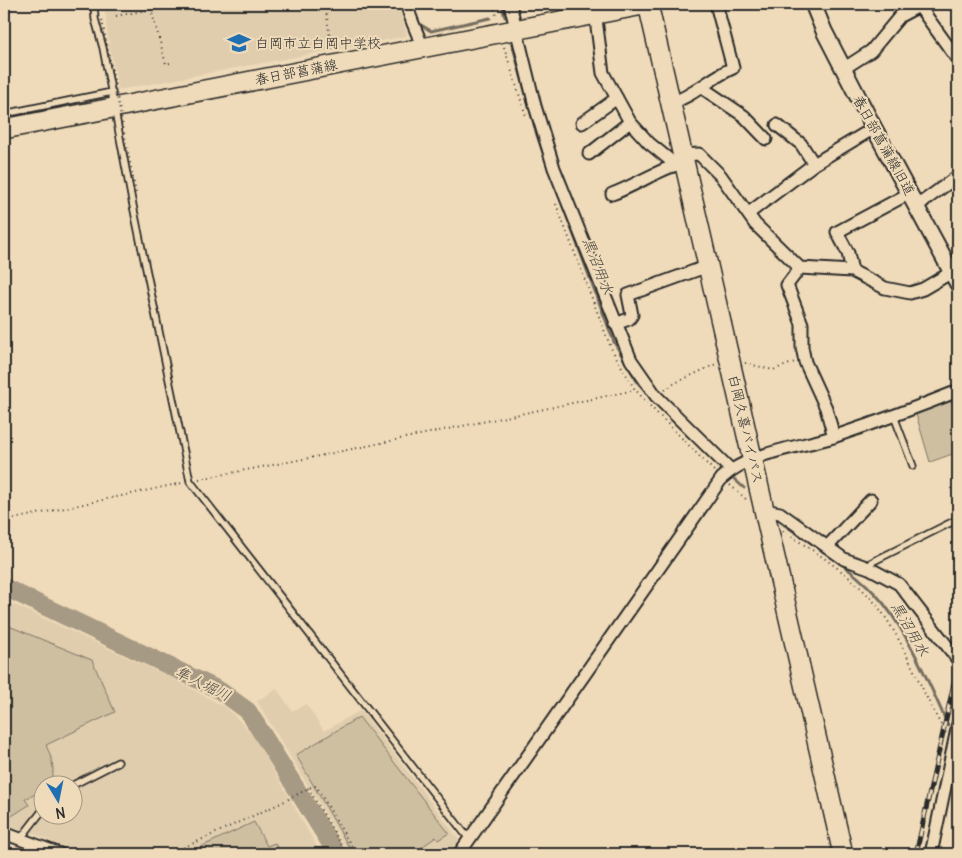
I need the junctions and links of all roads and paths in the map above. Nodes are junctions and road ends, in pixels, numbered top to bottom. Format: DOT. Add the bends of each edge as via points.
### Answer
graph roads {
  1 [pos="94,4"];
  2 [pos="179,4"];
  3 [pos="325,4"];
  4 [pos="407,4"];
  5 [pos="493,4"];
  6 [pos="510,4"];
  7 [pos="649,4"];
  8 [pos="716,4"];
  9 [pos="813,4"];
  10 [pos="921,5"];
  11 [pos="151,9"];
  12 [pos="595,9"];
  13 [pos="116,16"];
  14 [pos="102,20"];
  15 [pos="498,24"];
  16 [pos="517,29"];
  17 [pos="422,48"];
  18 [pos="333,55"];
  19 [pos="958,60"];
  20 [pos="170,63"];
  21 [pos="843,69"];
  22 [pos="701,87"];
  23 [pos="617,98"];
  24 [pos="113,99"];
  25 [pos="671,103"];
  26 [pos="4,114"];
  27 [pos="630,122"];
  28 [pos="582,123"];
  29 [pos="777,125"];
  30 [pos="874,128"];
  31 [pos="4,129"];
  32 [pos="766,139"];
  33 [pos="589,154"];
  34 [pos="681,161"];
  35 [pos="814,164"];
  36 [pos="958,176"];
  37 [pos="136,193"];
  38 [pos="612,194"];
  39 [pos="913,200"];
  40 [pos="749,213"];
  41 [pos="708,266"];
  42 [pos="800,268"];
  43 [pos="852,271"];
  44 [pos="956,277"];
  45 [pos="615,324"];
  46 [pos="804,359"];
  47 [pos="730,360"];
  48 [pos="636,390"];
  49 [pos="958,391"];
  50 [pos="656,396"];
  51 [pos="894,416"];
  52 [pos="834,437"];
  53 [pos="753,460"];
  54 [pos="913,466"];
  55 [pos="731,470"];
  56 [pos="190,481"];
  57 [pos="727,482"];
  58 [pos="871,500"];
  59 [pos="758,506"];
  60 [pos="958,520"];
  61 [pos="4,521"];
  62 [pos="779,530"];
  63 [pos="827,547"];
  64 [pos="869,568"];
  65 [pos="958,660"];
  66 [pos="958,724"];
  67 [pos="946,734"];
  68 [pos="954,759"];
  69 [pos="118,762"];
  70 [pos="82,780"];
  71 [pos="308,788"];
  72 [pos="32,824"];
  73 [pos="4,832"];
  74 [pos="21,838"];
  75 [pos="469,839"];
  76 [pos="60,854"];
  77 [pos="170,854"];
  78 [pos="347,854"];
  79 [pos="356,854"];
  80 [pos="458,854"];
  81 [pos="843,854"];
  82 [pos="930,854"];
  1 -- 24 [label="lane"];
  2 -- 11 [label="path"];
  3 -- 18 [label="path"];
  4 -- 17 [label="street" via="410,22"];
  5 -- 15 [label="path"];
  6 -- 16 [label="street"];
  7 -- 12 [label="main road, 春日部菖蒲線"];
  7 -- 25 [label="main road, 白岡久喜バイパス"];
  8 -- 22 [label="street" via="733,68"];
  9 -- 21 [label="street, 春日部菖蒲線旧道"];
  10 -- 19 [label="street"];
  10 -- 21 [label="street" via="900,16 871,51"];
  11 -- 13 [label="path"];
  11 -- 20 [label="path" via="166,64"];
  12 -- 16 [label="main road, 春日部菖蒲線"];
  12 -- 23 [label="street" via="603,73"];
  14 -- 37 [label="path, bridge"];
  16 -- 17 [label="main road, 春日部菖蒲線"];
  16 -- 45 [label="street" via="554,168"];
  17 -- 24 [label="main road, 春日部菖蒲線"];
  21 -- 30 [label="street, 春日部菖蒲線旧道"];
  22 -- 25 [label="street" via="682,100"];
  22 -- 32 [label="street" via="744,116"];
  23 -- 27 [label="street"];
  23 -- 28 [label="street"];
  24 -- 26 [label="lane"];
  24 -- 31 [label="main road, 春日部菖蒲線"];
  24 -- 56 [label="lane"];
  25 -- 34 [label="main road, 白岡久喜バイパス"];
  27 -- 33 [label="street"];
  27 -- 34 [label="street" via="650,143"];
  29 -- 35 [label="street" via="801,144"];
  30 -- 35 [label="street"];
  30 -- 39 [label="street, 春日部菖蒲線旧道"];
  34 -- 38 [label="street"];
  34 -- 40 [label="street" via="699,154 721,176"];
  34 -- 41 [label="main road, 白岡久喜バイパス"];
  35 -- 40 [label="street"];
  36 -- 39 [label="street"];
  39 -- 43 [label="street" via="837,232 848,253"];
  39 -- 44 [label="street, 春日部菖蒲線旧道"];
  40 -- 42 [label="street" via="755,224"];
  41 -- 45 [label="street" via="628,295 632,315"];
  41 -- 47 [label="main road, 白岡久喜バイパス"];
  42 -- 43 [label="street"];
  42 -- 46 [label="street" via="787,285 802,324"];
  43 -- 44 [label="street" via="885,288 910,293"];
  45 -- 50 [label="street" via="631,360"];
  46 -- 47 [label="path" via="773,370"];
  46 -- 52 [label="street" via="826,408"];
  47 -- 50 [label="path" via="687,376"];
  47 -- 53 [label="main road, 白岡久喜バイパス"];
  48 -- 56 [label="path"];
  49 -- 51 [label="street"];
  50 -- 55 [label="street"];
  51 -- 52 [label="street"];
  51 -- 54 [label="lane"];
  52 -- 53 [label="street"];
  53 -- 55 [label="street"];
  53 -- 59 [label="main road, 白岡久喜バイパス"];
  55 -- 75 [label="street" via="722,478"];
  56 -- 61 [label="path"];
  56 -- 75 [label="lane"];
  57 -- 59 [label="path"];
  58 -- 63 [label="street"];
  59 -- 63 [label="street" via="780,513"];
  59 -- 81 [label="main road, 白岡久喜バイパス"];
  60 -- 64 [label="lane" via="872,562"];
  62 -- 67 [label="path" via="841,572 878,607"];
  63 -- 64 [label="street" via="844,559"];
  64 -- 65 [label="street" via="900,584"];
  66 -- 68 [label="street"];
  68 -- 82 [label="street"];
  69 -- 70 [label="lane"];
  71 -- 77 [label="path"];
  71 -- 78 [label="path"];
  71 -- 79 [label="path" via="316,786"];
  72 -- 74 [label="lane"];
  73 -- 74 [label="street"];
  74 -- 76 [label="street"];
  75 -- 80 [label="street"];
}
